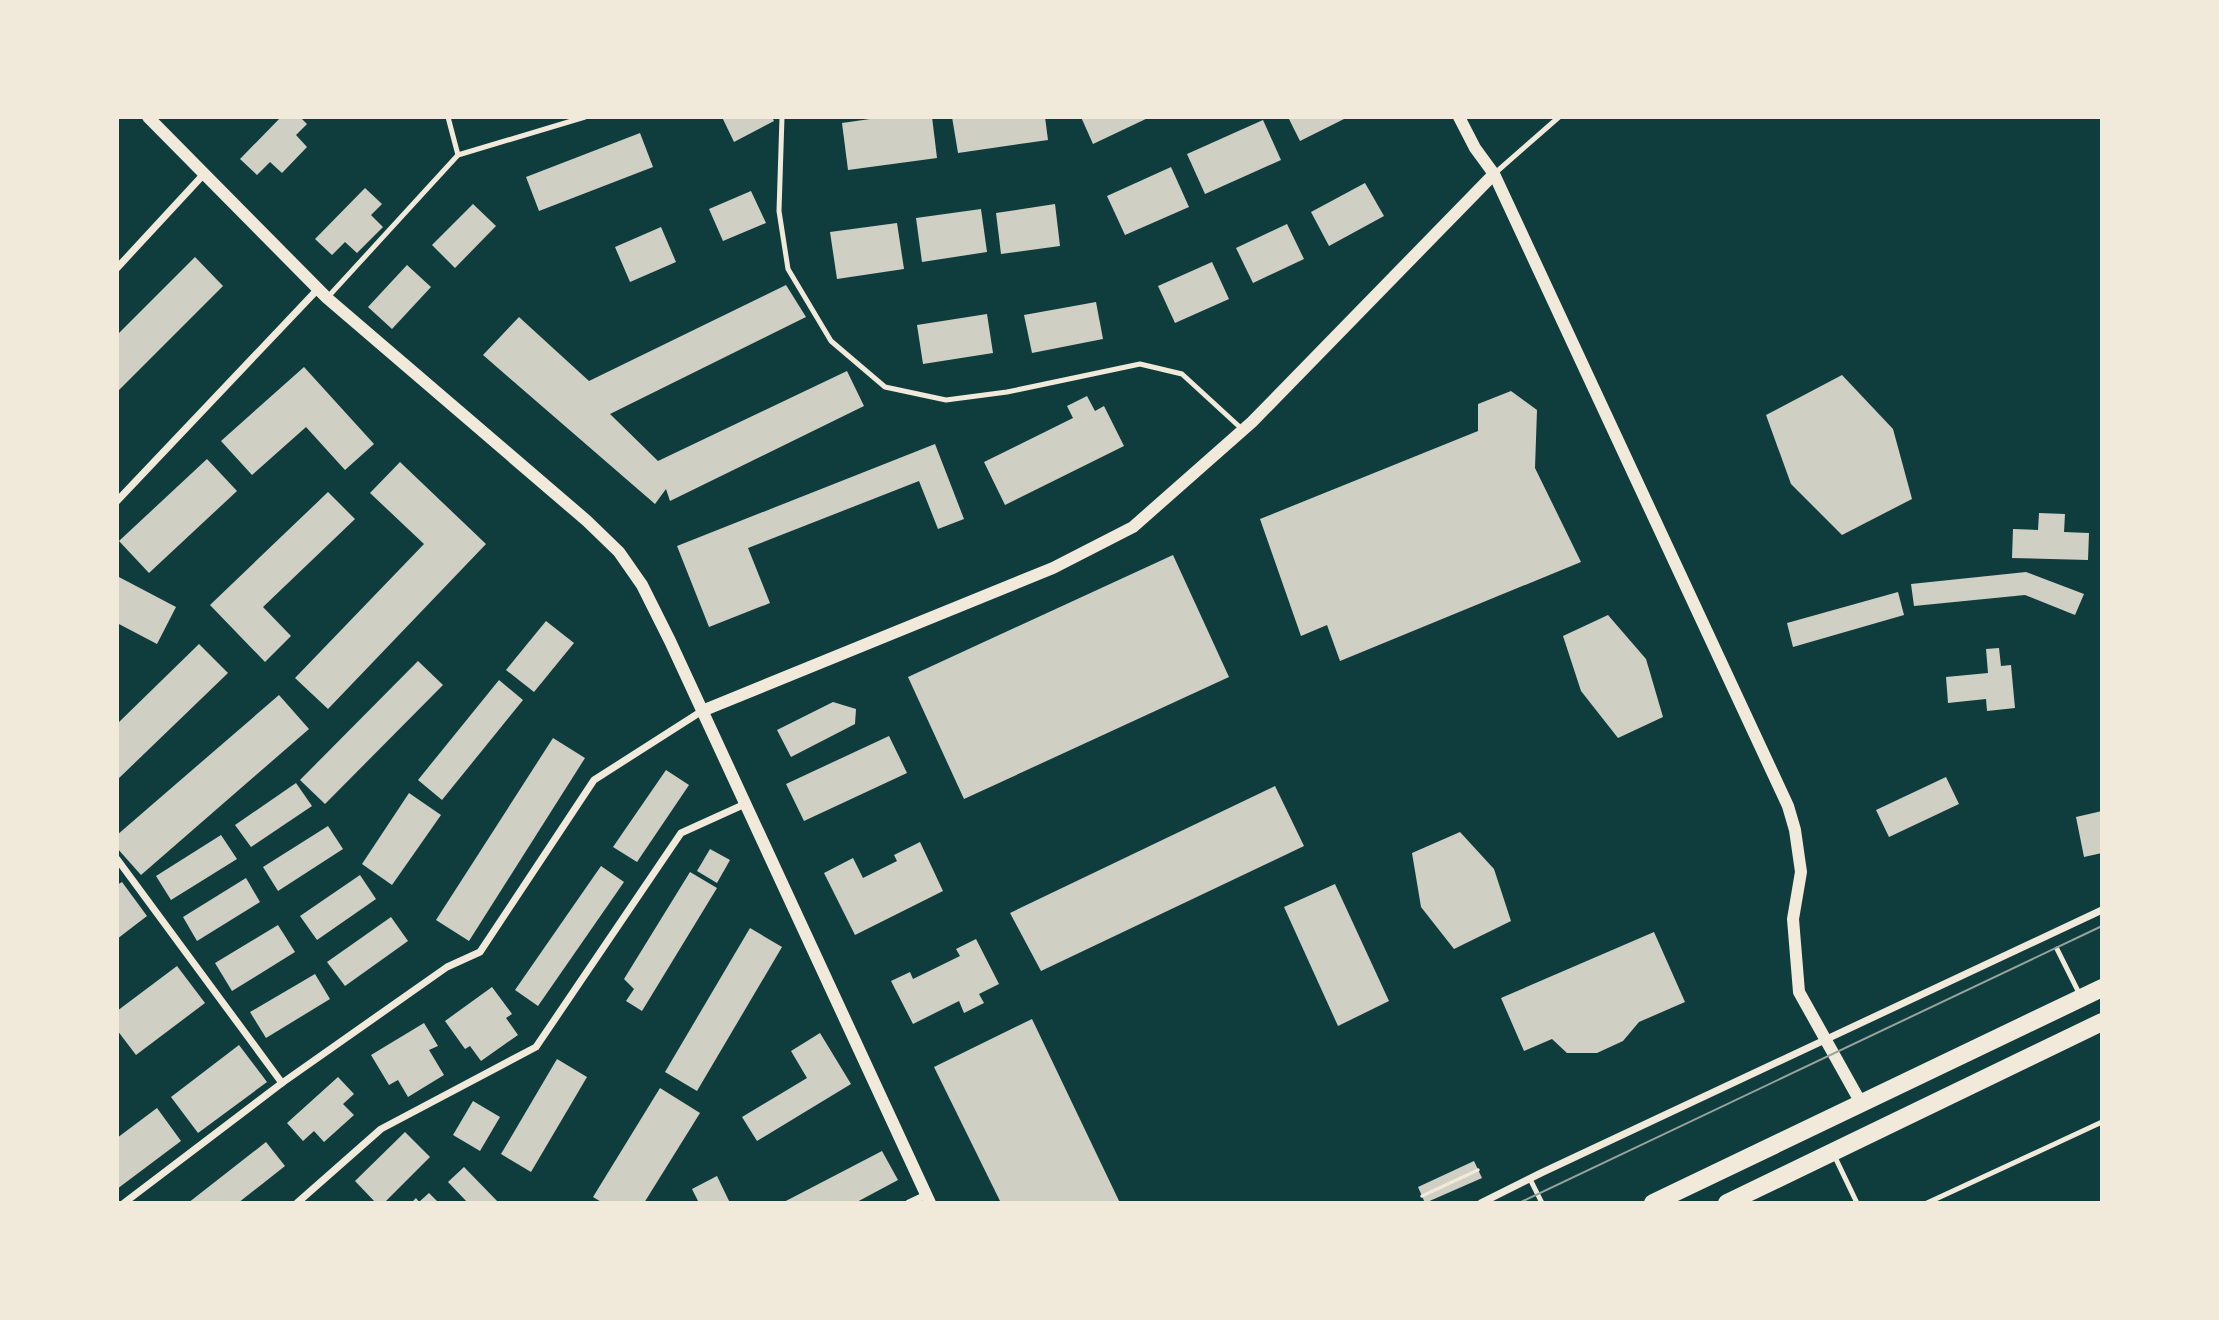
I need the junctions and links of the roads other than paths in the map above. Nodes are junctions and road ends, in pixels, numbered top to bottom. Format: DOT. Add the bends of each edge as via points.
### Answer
graph roads {
  1 [pos="148,117"];
  2 [pos="448,117"];
  3 [pos="585,117"];
  4 [pos="782,117"];
  5 [pos="1459,117"];
  6 [pos="1559,117"];
  7 [pos="458,155"];
  8 [pos="204,174"];
  9 [pos="1494,174"];
  10 [pos="117,268"];
  11 [pos="323,294"];
  12 [pos="1243,429"];
  13 [pos="117,501"];
  14 [pos="702,711"];
  15 [pos="745,804"];
  16 [pos="117,859"];
  17 [pos="2102,910"];
  18 [pos="2057,948"];
  19 [pos="2102,988"];
  20 [pos="2081,998"];
  21 [pos="2102,1022"];
  22 [pos="1826,1039"];
  23 [pos="282,1083"];
  24 [pos="1861,1103"];
  25 [pos="2102,1122"];
  26 [pos="1833,1152"];
  27 [pos="1530,1179"];
  28 [pos="928,1199"];
  29 [pos="124,1203"];
  30 [pos="297,1203"];
  31 [pos="909,1203"];
  32 [pos="1481,1203"];
  33 [pos="1542,1203"];
  34 [pos="1653,1203"];
  35 [pos="1727,1203"];
  36 [pos="1857,1203"];
  37 [pos="1927,1203"];
  1 -- 8 [label="street"];
  2 -- 7 [label="lane"];
  3 -- 7 [label="lane"];
  4 -- 12 [label="lane" via="779,211 788,269 831,341 885,387 946,400 1140,364 1182,374"];
  5 -- 9 [label="street"];
  6 -- 9 [label="lane"];
  7 -- 11 [label="lane"];
  8 -- 10 [label="street"];
  8 -- 11 [label="street"];
  9 -- 12 [label="street"];
  9 -- 22 [label="street" via="1788,806 1801,872 1793,919 1799,992"];
  11 -- 13 [label="street"];
  11 -- 14 [label="street" via="619,552 642,585"];
  12 -- 14 [label="street" via="1133,527 1053,568"];
  14 -- 15 [label="street"];
  14 -- 23 [label="street" via="594,780 480,952 447,967"];
  15 -- 28 [label="street"];
  15 -- 30 [label="street" via="681,833 536,1047 381,1129"];
  16 -- 23 [label="street"];
  17 -- 22 [label="street"];
  18 -- 20 [label="lane"];
  19 -- 20 [label="highway"];
  20 -- 24 [label="highway"];
  21 -- 26 [label="highway"];
  22 -- 24 [label="street"];
  22 -- 27 [label="street"];
  23 -- 29 [label="street"];
  24 -- 34 [label="highway"];
  25 -- 37 [label="lane"];
  26 -- 35 [label="highway"];
  26 -- 36 [label="lane"];
  27 -- 32 [label="street"];
  27 -- 33 [label="lane"];
  28 -- 31 [label="street"];
}
